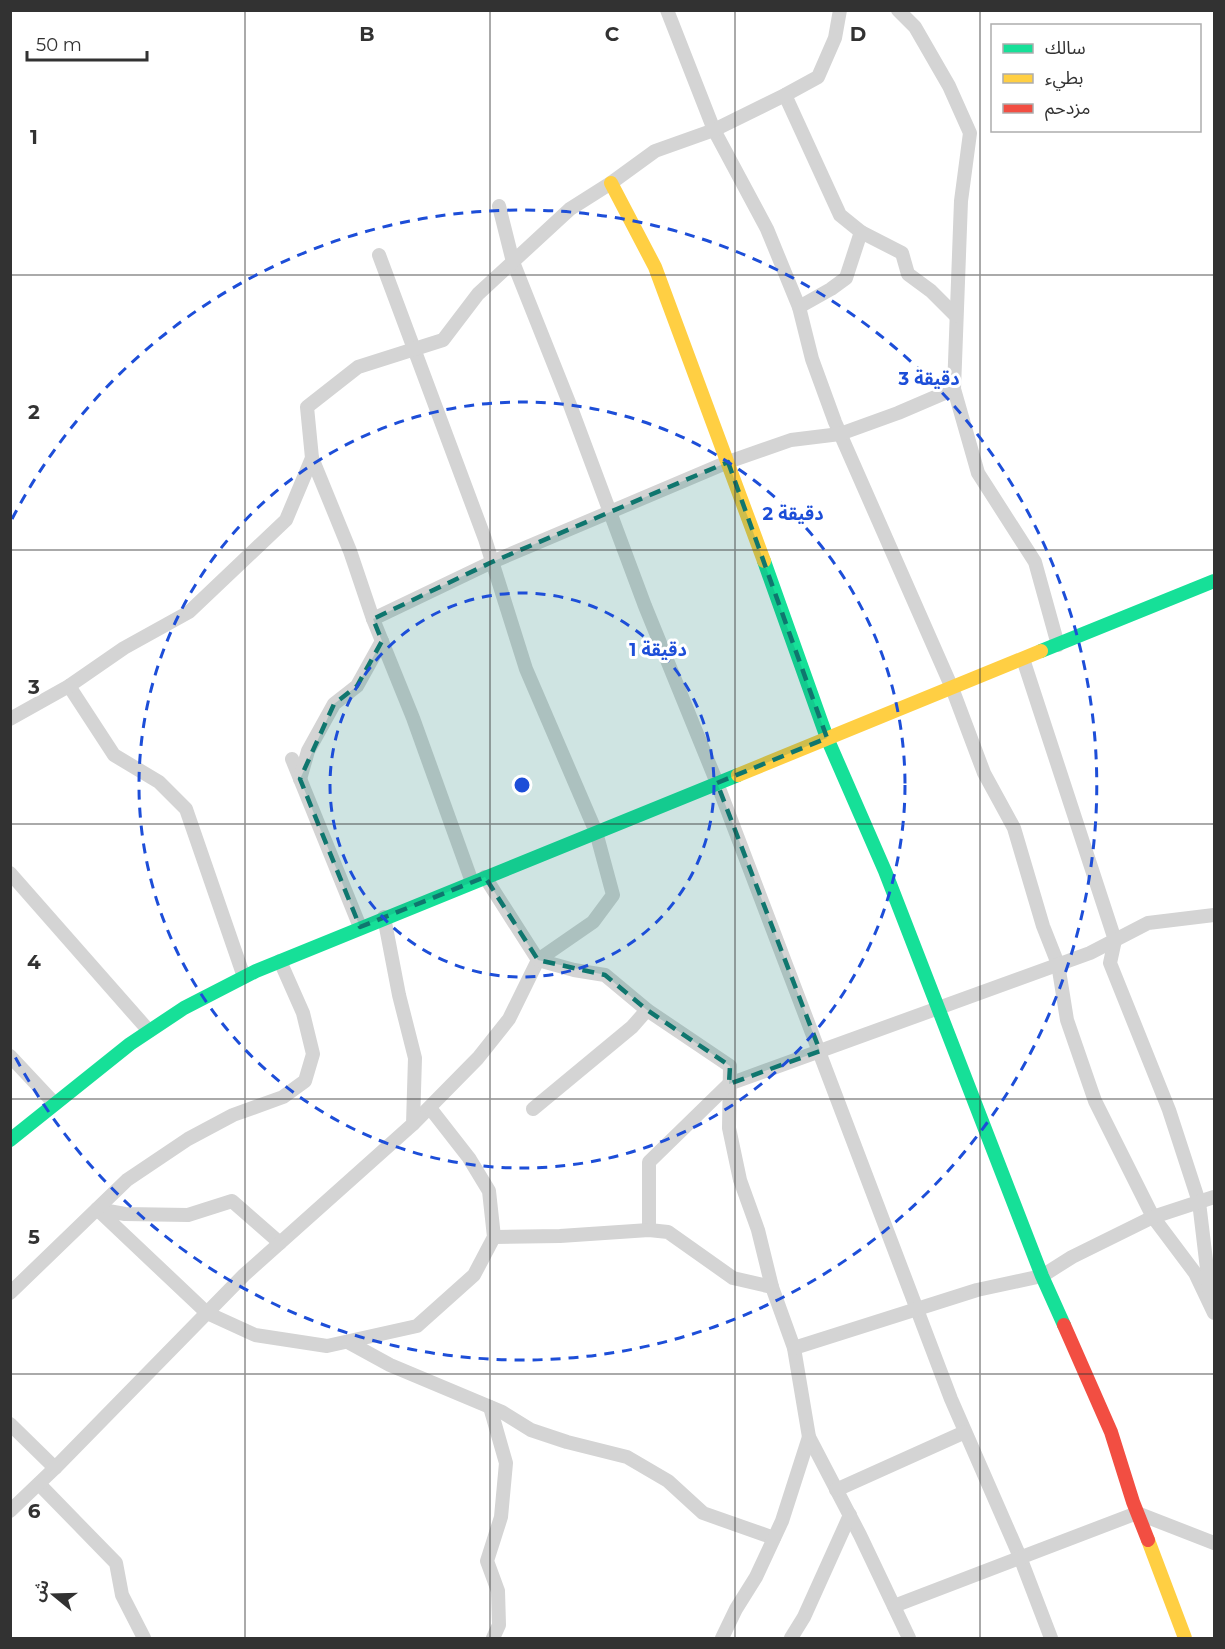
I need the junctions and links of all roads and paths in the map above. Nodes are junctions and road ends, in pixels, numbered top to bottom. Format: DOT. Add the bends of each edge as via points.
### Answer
graph roads {
  1 [pos="667,10"];
  2 [pos="840,10"];
  3 [pos="898,10"];
  4 [pos="785,95"];
  5 [pos="714,130"];
  6 [pos="611,183"];
  7 [pos="499,206"];
  8 [pos="861,232"];
  9 [pos="379,255"];
  10 [pos="513,262"];
  11 [pos="799,307"];
  12 [pos="956,316"];
  13 [pos="414,349"];
  14 [pos="954,389"];
  15 [pos="840,434"];
  16 [pos="312,458"];
  17 [pos="728,462"];
  18 [pos="611,513"];
  19 [pos="492,562"];
  20 [pos="1215,581"];
  21 [pos="373,619"];
  22 [pos="382,641"];
  23 [pos="1058,645"];
  24 [pos="1023,659"];
  25 [pos="69,686"];
  26 [pos="952,688"];
  27 [pos="10,719"];
  28 [pos="827,738"];
  29 [pos="292,759"];
  30 [pos="300,779"];
  31 [pos="717,783"];
  32 [pos="596,832"];
  33 [pos="10,873"];
  34 [pos="478,879"];
  35 [pos="1215,915"];
  36 [pos="384,917"];
  37 [pos="360,927"];
  38 [pos="1115,940"];
  39 [pos="538,960"];
  40 [pos="280,961"];
  41 [pos="1058,964"];
  42 [pos="244,977"];
  43 [pos="937,1008"];
  44 [pos="647,1010"];
  45 [pos="149,1031"];
  46 [pos="820,1051"];
  47 [pos="10,1056"];
  48 [pos="729,1084"];
  49 [pos="55,1104"];
  50 [pos="430,1108"];
  51 [pos="533,1109"];
  52 [pos="413,1124"];
  53 [pos="10,1140"];
  54 [pos="1215,1197"];
  55 [pos="1199,1202"];
  56 [pos="97,1209"];
  57 [pos="1152,1216"];
  58 [pos="649,1230"];
  59 [pos="494,1237"];
  60 [pos="280,1243"];
  61 [pos="1042,1276"];
  62 [pos="772,1287"];
  63 [pos="10,1293"];
  64 [pos="917,1310"];
  65 [pos="1213,1310"];
  66 [pos="207,1313"];
  67 [pos="348,1342"];
  68 [pos="794,1348"];
  69 [pos="490,1407"];
  70 [pos="10,1424"];
  71 [pos="965,1432"];
  72 [pos="809,1437"];
  73 [pos="55,1468"];
  74 [pos="39,1484"];
  75 [pos="836,1490"];
  76 [pos="10,1511"];
  77 [pos="1137,1513"];
  78 [pos="850,1515"];
  79 [pos="774,1538"];
  80 [pos="1215,1543"];
  81 [pos="1020,1559"];
  82 [pos="894,1606"];
  83 [pos="144,1638"];
  84 [pos="493,1638"];
  85 [pos="722,1638"];
  86 [pos="791,1638"];
  87 [pos="909,1638"];
  88 [pos="1051,1638"];
  89 [pos="1185,1638"];
  1 -- 5 [label="street"];
  2 -- 4 [label="street" via="835,38 818,77"];
  3 -- 12 [label="street" via="915,27 949,86 970,133 961,201"];
  4 -- 5 [label="street"];
  4 -- 8 [label="street" via="840,215"];
  5 -- 6 [label="street" via="655,151"];
  5 -- 11 [label="street" via="767,228"];
  6 -- 10 [label="street" via="570,209"];
  6 -- 17 [label="street" via="655,267"];
  7 -- 10 [label="street"];
  8 -- 11 [label="street" via="846,278"];
  8 -- 12 [label="street" via="902,254 908,274"];
  9 -- 13 [label="street"];
  10 -- 13 [label="street" via="478,294 443,339"];
  10 -- 18 [label="street"];
  11 -- 15 [label="street" via="812,359"];
  12 -- 14 [label="street"];
  13 -- 16 [label="street" via="358,367 307,407"];
  13 -- 19 [label="street"];
  14 -- 15 [label="street"];
  14 -- 23 [label="street" via="978,473 1035,562"];
  15 -- 17 [label="street" via="791,440"];
  15 -- 26 [label="street"];
  16 -- 21 [label="street"];
  16 -- 25 [label="street" via="286,520 189,612 124,648"];
  17 -- 18 [label="street"];
  17 -- 28 [label="street"];
  18 -- 19 [label="street"];
  18 -- 31 [label="street"];
  19 -- 21 [label="street"];
  19 -- 32 [label="street" via="526,669"];
  20 -- 23 [label="street"];
  21 -- 22 [label="street"];
  22 -- 30 [label="street" via="357,686 334,704 309,751"];
  22 -- 34 [label="street"];
  23 -- 24 [label="street"];
  24 -- 26 [label="street"];
  24 -- 38 [label="street"];
  25 -- 27 [label="street"];
  25 -- 42 [label="street" via="114,755 159,782 186,809"];
  26 -- 28 [label="street"];
  26 -- 41 [label="street" via="984,773 1014,828"];
  28 -- 31 [label="street"];
  28 -- 43 [label="street" via="885,871"];
  29 -- 30 [label="street"];
  30 -- 37 [label="street"];
  31 -- 32 [label="street"];
  31 -- 46 [label="street"];
  32 -- 34 [label="street"];
  32 -- 39 [label="street" via="613,895 593,922"];
  33 -- 45 [label="street"];
  34 -- 36 [label="street"];
  34 -- 39 [label="street"];
  35 -- 38 [label="street" via="1148,923"];
  36 -- 37 [label="street"];
  36 -- 52 [label="street" via="415,1058"];
  37 -- 40 [label="street"];
  38 -- 41 [label="street"];
  38 -- 55 [label="street" via="1110,963 1168,1110"];
  39 -- 44 [label="street" via="605,975"];
  39 -- 50 [label="street" via="509,1018 478,1058"];
  40 -- 42 [label="street"];
  40 -- 56 [label="street" via="303,1013 313,1054 305,1081 283,1097 233,1115 188,1139 127,1180"];
  41 -- 43 [label="street"];
  41 -- 57 [label="street" via="1067,1020 1095,1101"];
  42 -- 45 [label="street"];
  43 -- 46 [label="street"];
  43 -- 61 [label="street"];
  44 -- 48 [label="street" via="730,1066"];
  44 -- 51 [label="street" via="632,1028"];
  45 -- 49 [label="street"];
  46 -- 48 [label="street"];
  46 -- 64 [label="street"];
  47 -- 49 [label="street"];
  48 -- 58 [label="street" via="649,1162"];
  48 -- 62 [label="street" via="729,1128"];
  49 -- 53 [label="street"];
  50 -- 52 [label="street"];
  50 -- 59 [label="street" via="489,1191"];
  52 -- 60 [label="street"];
  54 -- 55 [label="street"];
  55 -- 57 [label="street"];
  55 -- 65 [label="street"];
  56 -- 60 [label="street" via="125,1214 188,1215 232,1201"];
  56 -- 63 [label="street"];
  56 -- 66 [label="street"];
  57 -- 61 [label="street"];
  57 -- 65 [label="street" via="1195,1273"];
  58 -- 59 [label="street"];
  58 -- 62 [label="street" via="668,1232 733,1278"];
  59 -- 67 [label="street" via="474,1275 417,1326"];
  60 -- 66 [label="street"];
  61 -- 64 [label="street" via="977,1290"];
  61 -- 77 [label="street" via="1111,1432"];
  62 -- 68 [label="street"];
  64 -- 68 [label="street"];
  64 -- 71 [label="street"];
  66 -- 67 [label="street" via="255,1335 327,1346"];
  66 -- 73 [label="street"];
  67 -- 69 [label="street" via="390,1365"];
  68 -- 72 [label="street"];
  69 -- 79 [label="street" via="531,1430 627,1457 669,1481 703,1513"];
  69 -- 84 [label="street" via="506,1463 501,1517 487,1561 498,1591 499,1625"];
  70 -- 73 [label="street"];
  71 -- 75 [label="street"];
  71 -- 81 [label="street"];
  72 -- 75 [label="street"];
  72 -- 79 [label="street"];
  73 -- 74 [label="street"];
  74 -- 76 [label="street"];
  74 -- 83 [label="street" via="116,1563 122,1595"];
  75 -- 78 [label="street"];
  77 -- 80 [label="street"];
  77 -- 81 [label="street"];
  77 -- 89 [label="street"];
  78 -- 82 [label="street"];
  78 -- 86 [label="street"];
  79 -- 85 [label="street"];
  81 -- 82 [label="street"];
  81 -- 88 [label="street"];
  82 -- 87 [label="street"];
}
